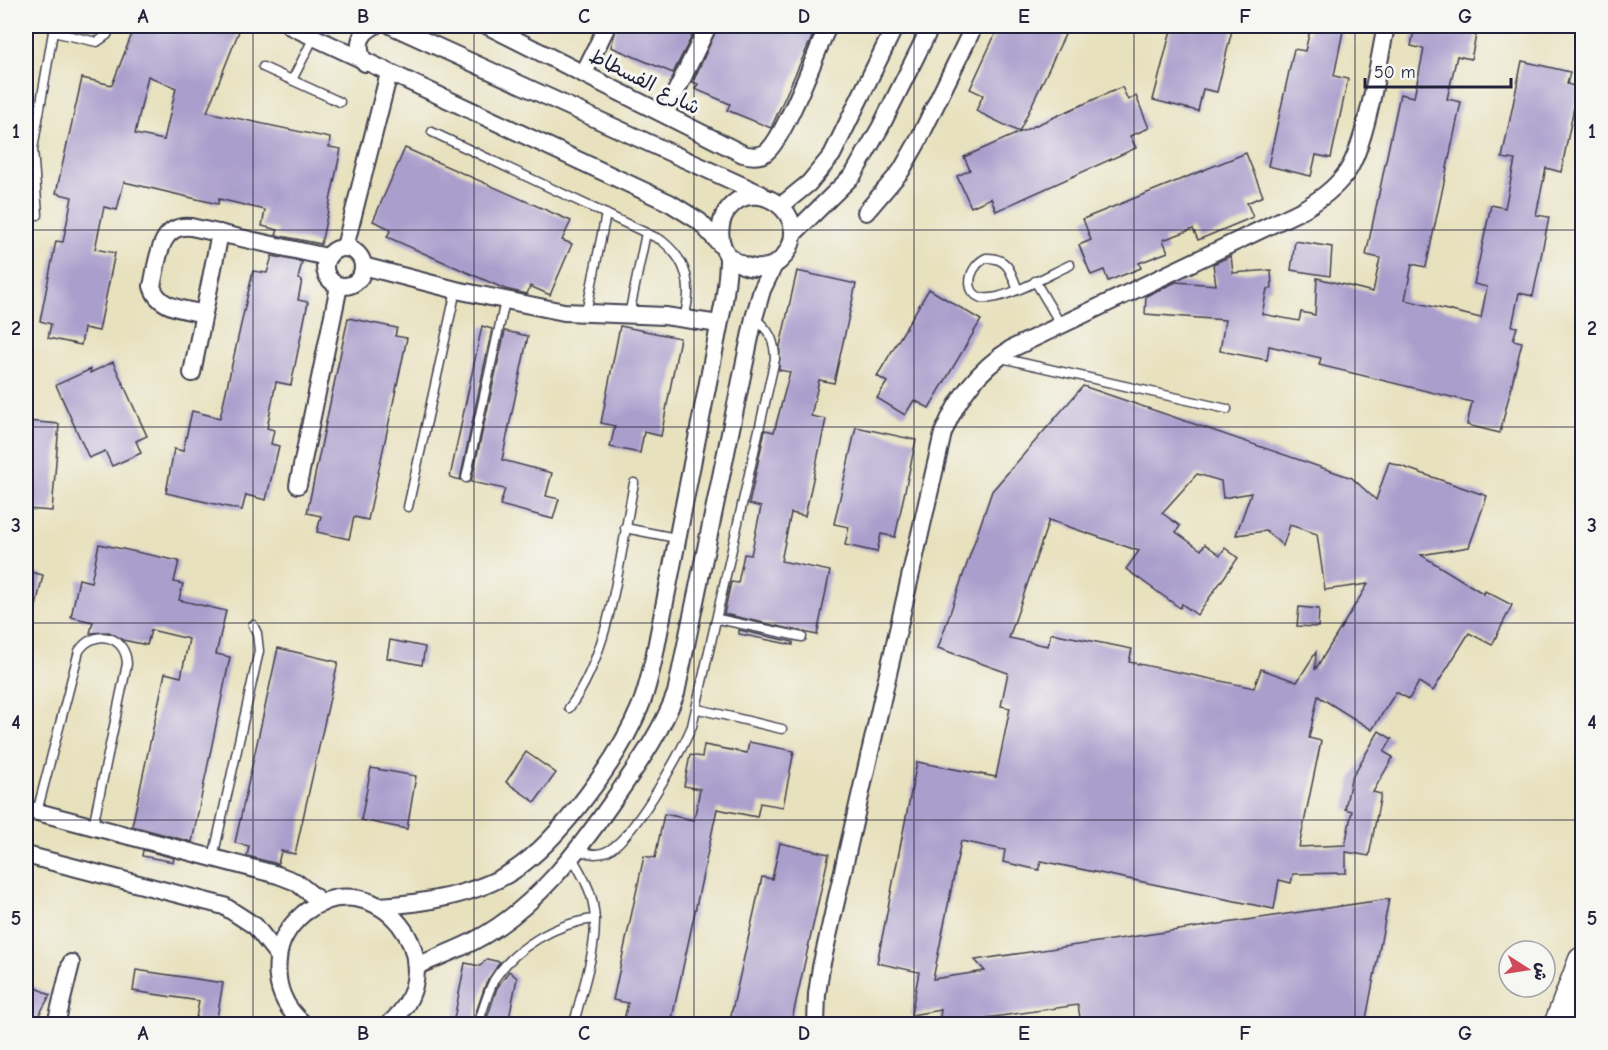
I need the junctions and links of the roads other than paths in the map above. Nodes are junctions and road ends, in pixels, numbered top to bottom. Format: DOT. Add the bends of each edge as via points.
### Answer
graph roads {
  1 [pos="111,26"];
  2 [pos="290,26"];
  3 [pos="374,26"];
  4 [pos="392,26"];
  5 [pos="488,26"];
  6 [pos="607,26"];
  7 [pos="708,26"];
  8 [pos="828,26"];
  9 [pos="895,26"];
  10 [pos="931,26"];
  11 [pos="974,26"];
  12 [pos="1386,26"];
  13 [pos="54,29"];
  14 [pos="511,30"];
  15 [pos="314,37"];
  16 [pos="365,63"];
  17 [pos="263,67"];
  18 [pos="389,73"];
  19 [pos="584,73"];
  20 [pos="292,80"];
  21 [pos="340,102"];
  22 [pos="665,114"];
  23 [pos="432,132"];
  24 [pos="764,196"];
  25 [pos="782,206"];
  26 [pos="866,212"];
  27 [pos="606,214"];
  28 [pos="38,215"];
  29 [pos="646,232"];
  30 [pos="220,233"];
  31 [pos="794,234"];
  32 [pos="345,247"];
  33 [pos="726,252"];
  34 [pos="327,257"];
  35 [pos="774,265"];
  36 [pos="1070,265"];
  37 [pos="363,266"];
  38 [pos="1035,280"];
  39 [pos="339,286"];
  40 [pos="1017,288"];
  41 [pos="456,290"];
  42 [pos="506,301"];
  43 [pos="204,314"];
  44 [pos="586,314"];
  45 [pos="628,315"];
  46 [pos="684,318"];
  47 [pos="754,318"];
  48 [pos="719,324"];
  49 [pos="1061,324"];
  50 [pos="998,357"];
  51 [pos="192,373"];
  52 [pos="1227,409"];
  53 [pos="466,478"];
  54 [pos="634,483"];
  55 [pos="298,485"];
  56 [pos="408,507"];
  57 [pos="625,528"];
  58 [pos="676,538"];
  59 [pos="718,619"];
  60 [pos="253,625"];
  61 [pos="802,637"];
  62 [pos="654,658"];
  63 [pos="682,666"];
  64 [pos="570,708"];
  65 [pos="698,710"];
  66 [pos="782,729"];
  67 [pos="31,811"];
  68 [pos="93,826"];
  69 [pos="575,854"];
  70 [pos="26,855"];
  71 [pos="213,859"];
  72 [pos="322,903"];
  73 [pos="378,906"];
  74 [pos="595,919"];
  75 [pos="278,955"];
  76 [pos="1582,961"];
  77 [pos="71,963"];
  78 [pos="417,966"];
  79 [pos="407,1006"];
  80 [pos="411,1023"];
  81 [pos="56,1024"];
  82 [pos="304,1024"];
  83 [pos="389,1024"];
  84 [pos="478,1024"];
  85 [pos="574,1024"];
  86 [pos="816,1024"];
  87 [pos="1558,1024"];
  1 -- 13 [label="lane" via="97,42"];
  2 -- 15 [label="street"];
  3 -- 16 [label="street" via="366,30 359,45"];
  4 -- 24 [label="street"];
  5 -- 14 [label="street, شارع الفسطاط"];
  6 -- 19 [label="street"];
  7 -- 22 [label="street"];
  8 -- 22 [label="street, شارع الفسطاط" via="779,136 764,154 743,154"];
  9 -- 25 [label="street" via="832,155 809,183"];
  10 -- 31 [label="street" via="853,175"];
  11 -- 26 [label="street" via="901,171"];
  12 -- 49 [label="street" via="1357,151 1334,188 1298,213"];
  13 -- 28 [label="lane" via="33,149"];
  14 -- 19 [label="street, شارع الفسطاط"];
  15 -- 16 [label="street"];
  15 -- 20 [label="lane"];
  16 -- 18 [label="street"];
  17 -- 20 [label="lane"];
  18 -- 32 [label="street"];
  18 -- 33 [label="street" via="670,203 699,222"];
  19 -- 22 [label="street, شارع الفسطاط"];
  20 -- 21 [label="lane"];
  23 -- 27 [label="lane"];
  24 -- 25 [label="street"];
  24 -- 33 [label="street" via="745,197 728,209 720,227"];
  25 -- 31 [label="street" via="789,214"];
  27 -- 29 [label="lane"];
  27 -- 44 [label="lane"];
  29 -- 45 [label="lane"];
  29 -- 46 [label="lane" via="669,247 684,266 690,291"];
  30 -- 34 [label="street"];
  30 -- 43 [label="street"];
  30 -- 43 [label="street" via="184,226 170,231 162,243 152,286 164,303"];
  31 -- 35 [label="street" via="787,252"];
  32 -- 34 [label="street"];
  32 -- 37 [label="street" via="357,253"];
  33 -- 35 [label="street" via="749,268"];
  33 -- 48 [label="street"];
  34 -- 39 [label="street" via="327,278"];
  35 -- 47 [label="street"];
  36 -- 38 [label="lane"];
  37 -- 39 [label="street" via="359,279"];
  37 -- 41 [label="street"];
  38 -- 40 [label="lane"];
  38 -- 49 [label="lane"];
  39 -- 55 [label="street"];
  40 -- 40 [label="lane" via="992,298 979,296 970,285 971,271 986,258 1002,260 1009,266"];
  41 -- 42 [label="street"];
  41 -- 56 [label="lane"];
  42 -- 44 [label="street"];
  42 -- 53 [label="lane"];
  43 -- 51 [label="street"];
  44 -- 45 [label="street"];
  45 -- 46 [label="street"];
  46 -- 48 [label="street"];
  47 -- 59 [label="lane" via="768,331 775,359"];
  47 -- 63 [label="street"];
  48 -- 58 [label="street"];
  49 -- 50 [label="street"];
  50 -- 52 [label="lane"];
  50 -- 86 [label="street" via="964,391 943,433 821,967"];
  54 -- 57 [label="lane"];
  57 -- 58 [label="lane"];
  57 -- 64 [label="lane" via="599,655"];
  58 -- 62 [label="street"];
  59 -- 61 [label="lane"];
  59 -- 65 [label="lane"];
  60 -- 71 [label="lane" via="259,651"];
  62 -- 63 [label="street"];
  62 -- 73 [label="street" via="641,705 614,756 539,850 513,871 472,890 402,905"];
  63 -- 69 [label="street" via="676,693 658,734"];
  65 -- 66 [label="lane"];
  65 -- 69 [label="lane" via="677,759 621,841 599,854"];
  67 -- 68 [label="street"];
  67 -- 68 [label="lane" via="79,651 89,640 105,636 124,649 127,664"];
  68 -- 71 [label="street"];
  69 -- 74 [label="lane"];
  69 -- 78 [label="street" via="499,924 473,942"];
  70 -- 75 [label="street" via="224,906 255,926"];
  71 -- 72 [label="street" via="296,882"];
  72 -- 73 [label="street" via="350,898"];
  72 -- 75 [label="street" via="294,923"];
  73 -- 78 [label="street" via="405,931"];
  74 -- 84 [label="lane" via="578,920 552,930 506,966 494,982"];
  74 -- 85 [label="lane"];
  75 -- 82 [label="street" via="282,996"];
  76 -- 87 [label="main road"];
  77 -- 81 [label="street"];
  78 -- 79 [label="street"];
  79 -- 80 [label="street"];
  79 -- 83 [label="street"];
}
